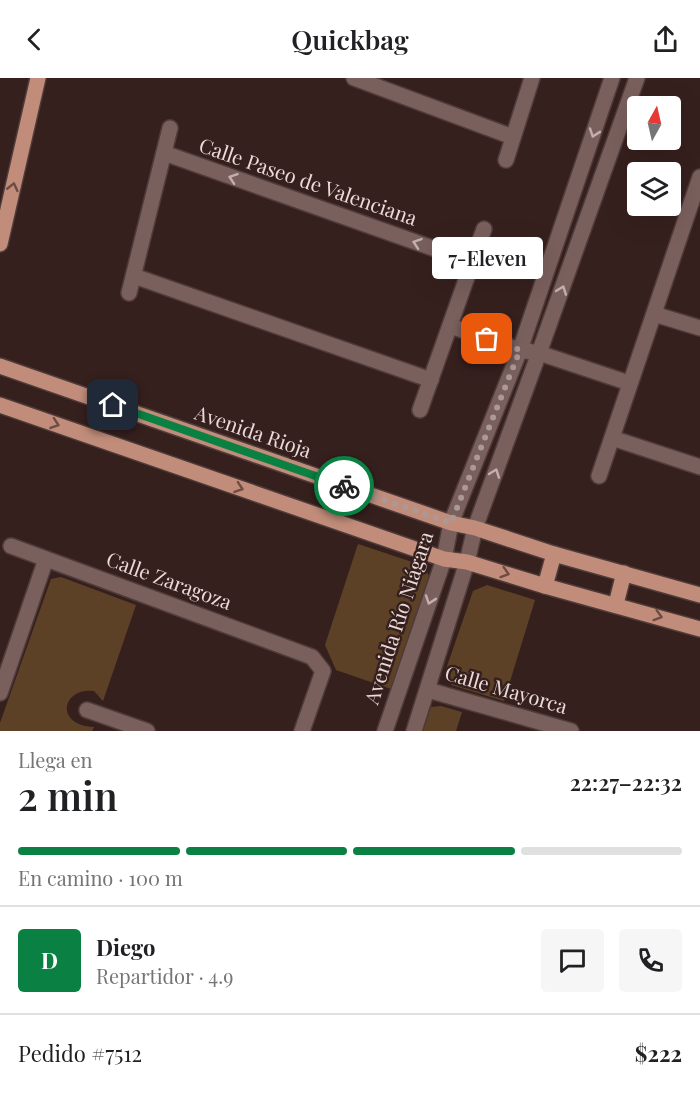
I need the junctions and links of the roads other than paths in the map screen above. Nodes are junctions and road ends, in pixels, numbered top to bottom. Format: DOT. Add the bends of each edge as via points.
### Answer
graph roads {
  1 [pos="38,78"];
  2 [pos="354,78"];
  3 [pos="532,78"];
  4 [pos="612,78"];
  5 [pos="637,78"];
  6 [pos="170,128"];
  7 [pos="513,136"];
  8 [pos="164,153"];
  9 [pos="506,160"];
  10 [pos="700,177"];
  11 [pos="697,198"];
  12 [pos="484,229"];
  13 [pos="0,244"];
  14 [pos="472,262"];
  15 [pos="134,276"];
  16 [pos="129,293"];
  17 [pos="654,314"];
  18 [pos="450,326"];
  19 [pos="700,328"];
  20 [pos="520,350"];
  21 [pos="539,353"];
  22 [pos="0,366"];
  23 [pos="431,380"];
  24 [pos="630,383"];
  25 [pos="0,405"];
  26 [pos="420,410"];
  27 [pos="612,438"];
  28 [pos="700,467"];
  29 [pos="599,476"];
  30 [pos="451,523"];
  31 [pos="475,528"];
  32 [pos="11,546"];
  33 [pos="554,554"];
  34 [pos="46,559"];
  35 [pos="444,559"];
  36 [pos="467,562"];
  37 [pos="624,573"];
  38 [pos="545,586"];
  39 [pos="700,595"];
  40 [pos="616,604"];
  41 [pos="700,629"];
  42 [pos="428,690"];
  43 [pos="0,693"];
  44 [pos="87,710"];
  45 [pos="555,729"];
  46 [pos="147,731"];
  47 [pos="303,731"];
  48 [pos="386,731"];
  49 [pos="414,731"];
  50 [pos="571,731"];
  13 -- 1 [label="main road, one-way"];
  2 -- 7 [label="street"];
  3 -- 7 [label="street"];
  4 -- 20 [label="street, Avenida Río Niágara, one-way"];
  21 -- 5 [label="street, one-way"];
  6 -- 8 [label="street"];
  7 -- 9 [label="street"];
  14 -- 8 [label="street, Calle Paseo de Valenciana, one-way"];
  8 -- 15 [label="street"];
  10 -- 11 [label="street"];
  11 -- 17 [label="street"];
  12 -- 14 [label="street"];
  14 -- 18 [label="street"];
  15 -- 16 [label="street"];
  15 -- 23 [label="street"];
  17 -- 19 [label="street"];
  17 -- 24 [label="street"];
  18 -- 20 [label="street"];
  18 -- 23 [label="street"];
  20 -- 21 [label="street"];
  20 -- 30 [label="street, Avenida Río Niágara"];
  21 -- 24 [label="street"];
  31 -- 21 [label="street, one-way"];
  22 -- 30 [label="main road, Avenida Rioja"];
  23 -- 26 [label="street"];
  24 -- 27 [label="street"];
  25 -- 35 [label="main road, one-way"];
  27 -- 28 [label="street"];
  27 -- 29 [label="street"];
  30 -- 31 [label="main road, Avenida Rioja"];
  30 -- 35 [label="street, Avenida Río Niágara"];
  31 -- 33 [label="main road, Avenida Rioja"];
  31 -- 36 [label="street"];
  32 -- 34 [label="street, Calle Zaragoza"];
  33 -- 37 [label="main road, Avenida Rioja"];
  33 -- 38 [label="main road"];
  34 -- 43 [label="street"];
  34 -- 47 [label="street, Calle Zaragoza" via="312,657 323,671"];
  35 -- 36 [label="main road"];
  35 -- 48 [label="street, Avenida Río Niágara, one-way"];
  36 -- 38 [label="main road, one-way"];
  36 -- 42 [label="street"];
  37 -- 39 [label="main road, Avenida Rioja"];
  37 -- 40 [label="main road"];
  38 -- 40 [label="main road"];
  40 -- 41 [label="main road, one-way"];
  42 -- 45 [label="street, Calle Mayorca"];
  42 -- 49 [label="street"];
  44 -- 46 [label="street"];
  45 -- 50 [label="street, Calle Mayorca"];
}
